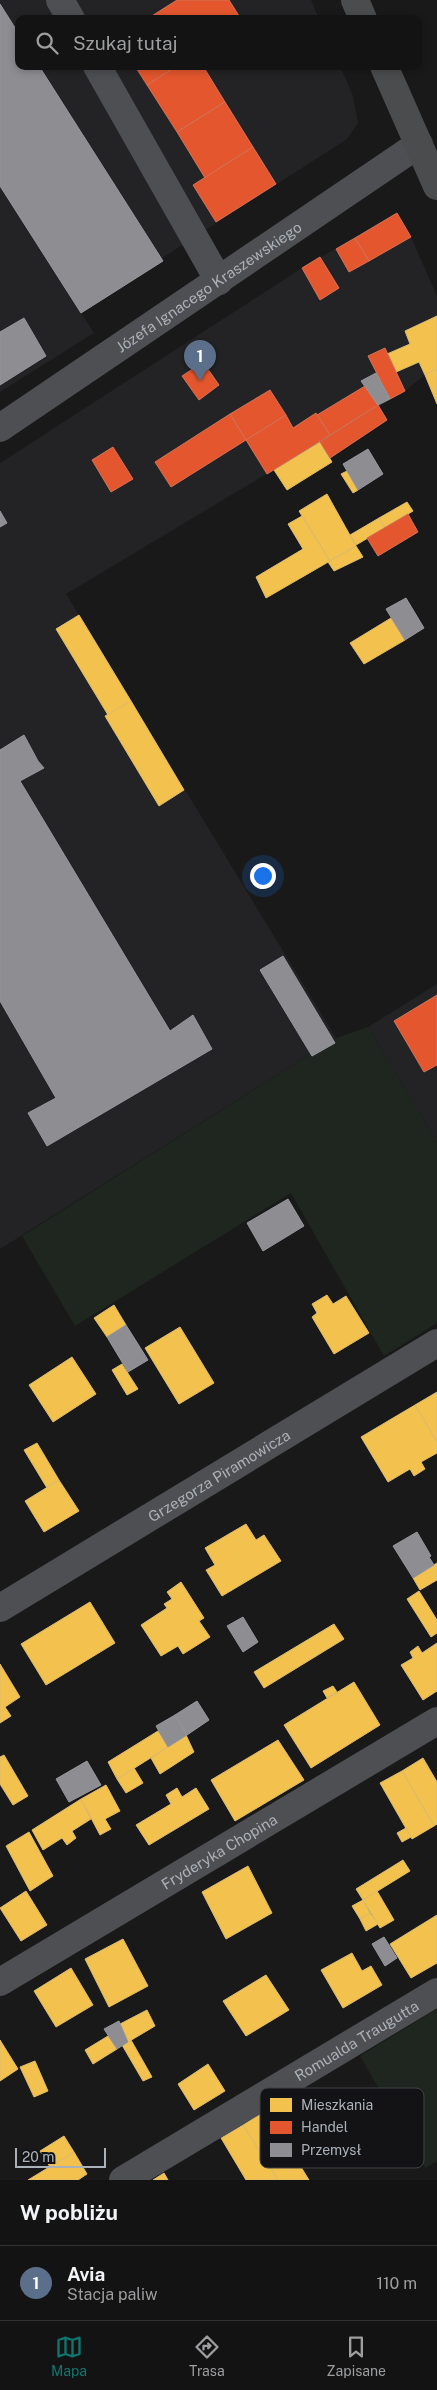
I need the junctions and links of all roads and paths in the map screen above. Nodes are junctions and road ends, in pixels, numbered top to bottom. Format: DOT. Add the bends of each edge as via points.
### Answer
graph roads {
  1 [pos="60,0"];
  2 [pos="355,0"];
  3 [pos="68,15"];
  4 [pos="361,15"];
  5 [pos="99,70"];
  6 [pos="386,70"];
  7 [pos="419,144"];
  8 [pos="437,186"];
  9 [pos="219,281"];
  10 [pos="0,428"];
  11 [pos="437,1343"];
  12 [pos="0,1608"];
  13 [pos="437,1721"];
  14 [pos="0,1982"];
  15 [pos="437,1992"];
  16 [pos="277,2088"];
  17 [pos="260,2098"];
  18 [pos="123,2180"];
  1 -- 3 [label="street"];
  2 -- 4 [label="main road"];
  5 -- 9 [label="street"];
  6 -- 7 [label="main road"];
  7 -- 8 [label="main road"];
  7 -- 9 [label="street, Józefa Ignacego Kraszewskiego"];
  9 -- 10 [label="street, Józefa Ignacego Kraszewskiego"];
  11 -- 12 [label="street, Grzegorza Piramowicza"];
  13 -- 14 [label="street, Fryderyka Chopina"];
  15 -- 16 [label="street, Romualda Traugutta"];
  17 -- 18 [label="street, Romualda Traugutta"];
}
